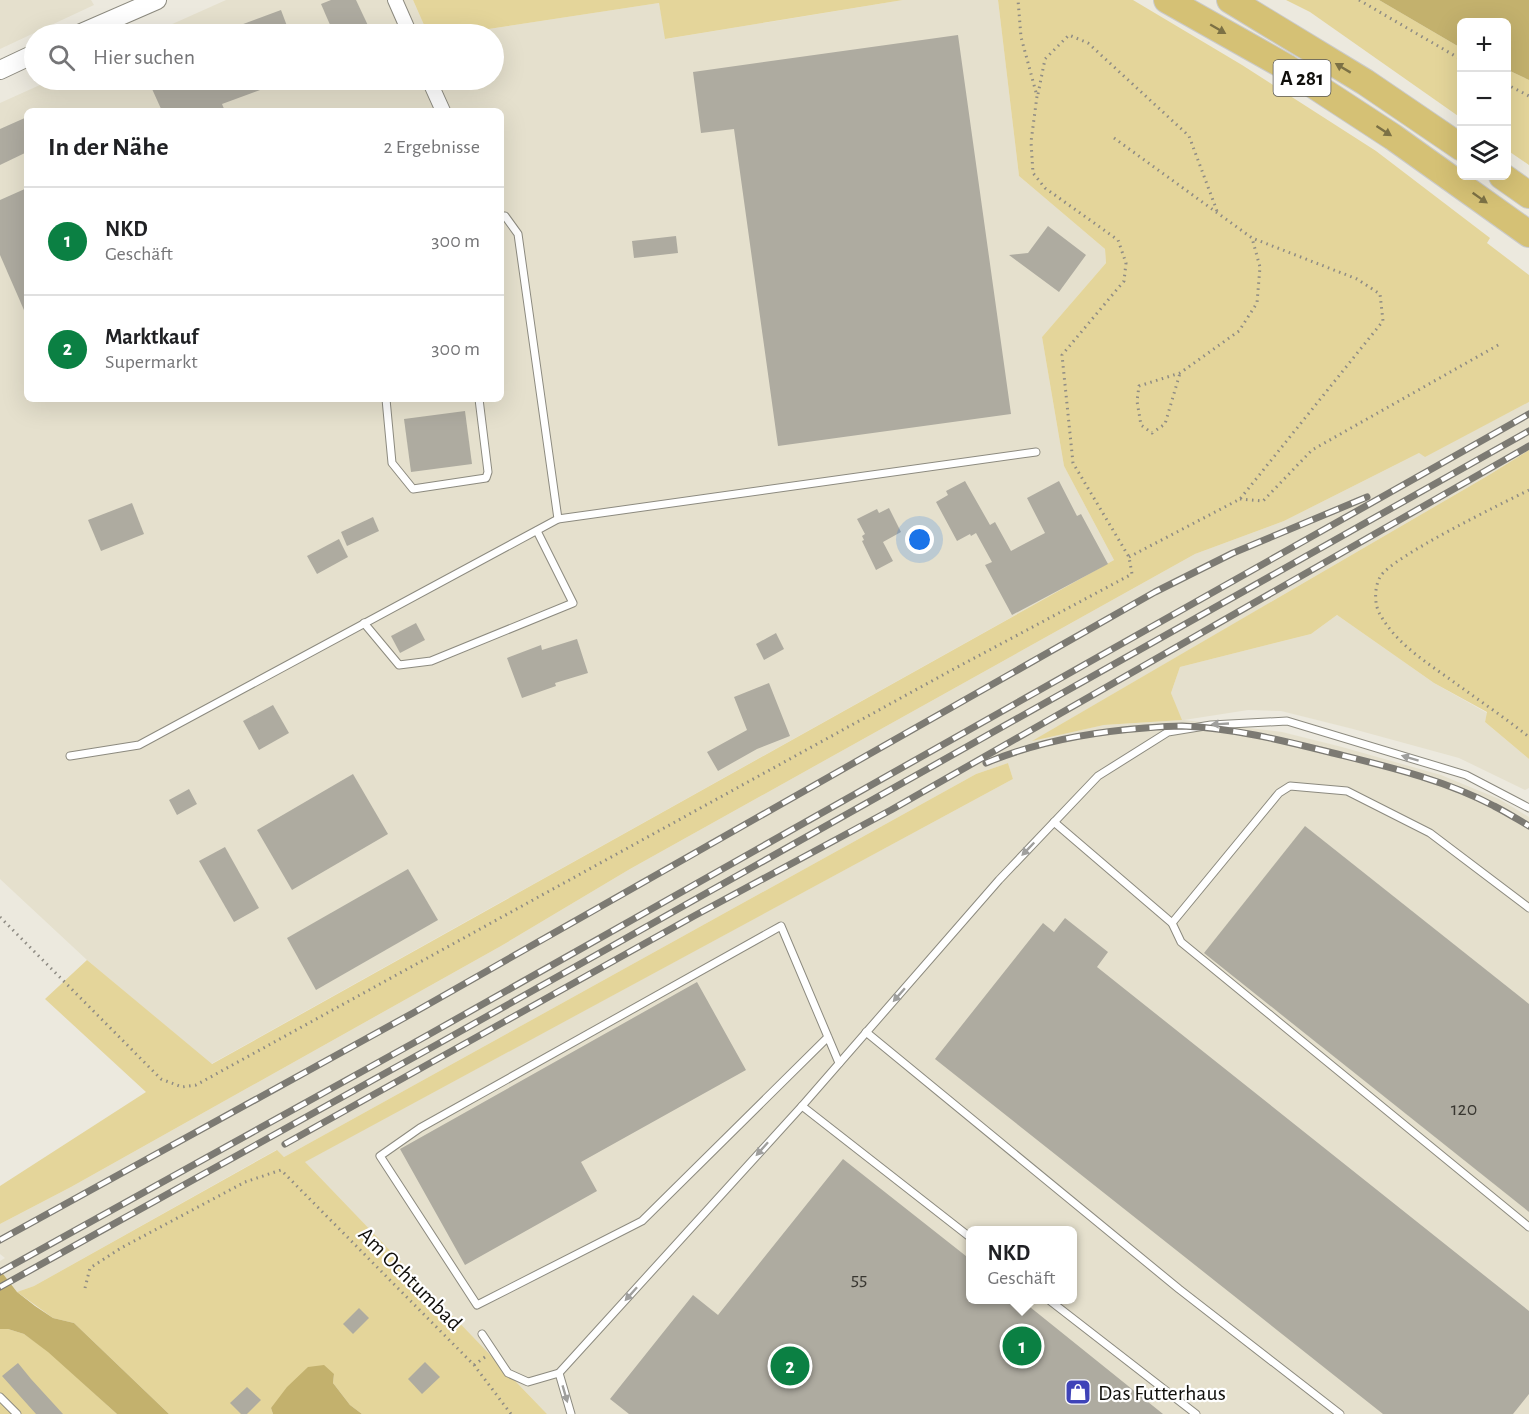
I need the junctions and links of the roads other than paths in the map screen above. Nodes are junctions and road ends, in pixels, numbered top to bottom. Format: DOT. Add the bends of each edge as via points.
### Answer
graph roads {
  1 [pos="157,0"];
  2 [pos="395,0"];
  3 [pos="1167,0"];
  4 [pos="1230,0"];
  5 [pos="102,24"];
  6 [pos="406,24"];
  7 [pos="24,59"];
  8 [pos="0,70"];
  9 [pos="434,90"];
  10 [pos="442,108"];
  11 [pos="1457,145"];
  12 [pos="1508,180"];
  13 [pos="1529,195"];
  14 [pos="504,216"];
  15 [pos="1529,234"];
  16 [pos="386,402"];
  17 [pos="479,402"];
  18 [pos="1036,452"];
  19 [pos="558,519"];
  20 [pos="537,531"];
  21 [pos="364,623"];
  22 [pos="70,756"];
  23 [pos="1529,808"];
  24 [pos="1054,822"];
  25 [pos="1529,908"];
  26 [pos="1172,923"];
  27 [pos="866,1032"];
  28 [pos="828,1037"];
  29 [pos="839,1063"];
  30 [pos="802,1106"];
  31 [pos="1529,1227"];
  32 [pos="966,1234"];
  33 [pos="1055,1304"];
  34 [pos="482,1334"];
  35 [pos="559,1374"];
  36 [pos="0,1397"];
  37 [pos="17,1414"];
  38 [pos="571,1414"];
  39 [pos="1196,1414"];
  40 [pos="1340,1414"];
  1 -- 5 [label="street"];
  2 -- 6 [label="street"];
  3 -- 15 [label="highway, A 281, one-way" via="1286,67"];
  11 -- 4 [label="highway, A 281, one-way" via="1365,82"];
  7 -- 8 [label="street"];
  9 -- 10 [label="street"];
  12 -- 13 [label="highway"];
  14 -- 19 [label="lane" via="518,234"];
  16 -- 17 [label="lane" via="392,463 412,489 486,478"];
  18 -- 19 [label="lane"];
  19 -- 20 [label="lane"];
  20 -- 21 [label="lane"];
  20 -- 21 [label="lane" via="573,603 431,661 399,665"];
  21 -- 22 [label="lane" via="139,745"];
  23 -- 24 [label="lane, one-way" via="1466,775 1287,721 1211,725 1168,732 1098,776"];
  24 -- 26 [label="lane"];
  24 -- 27 [label="lane, one-way"];
  25 -- 26 [label="lane" via="1430,833 1347,791 1290,786"];
  26 -- 31 [label="lane" via="1181,942"];
  27 -- 29 [label="lane"];
  27 -- 40 [label="lane" via="1179,1289"];
  28 -- 28 [label="lane" via="781,926 420,1128 380,1156 477,1305 642,1221"];
  28 -- 29 [label="lane"];
  29 -- 30 [label="lane"];
  30 -- 32 [label="lane"];
  30 -- 35 [label="lane, one-way"];
  33 -- 39 [label="lane"];
  34 -- 35 [label="lane" via="508,1373 528,1382"];
  35 -- 38 [label="lane, one-way"];
  36 -- 37 [label="lane"];
}
